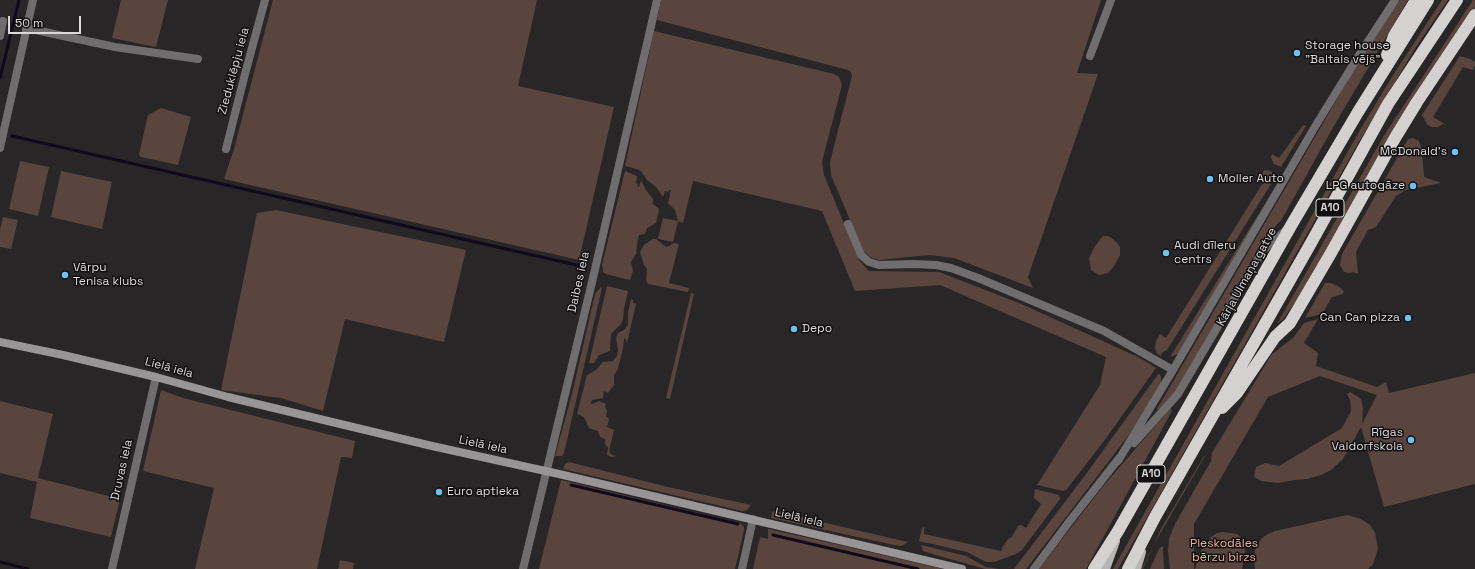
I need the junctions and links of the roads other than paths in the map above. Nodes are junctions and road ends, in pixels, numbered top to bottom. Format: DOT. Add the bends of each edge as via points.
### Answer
graph roads {
  1 [pos="33,0"];
  2 [pos="266,0"];
  3 [pos="656,0"];
  4 [pos="1111,0"];
  5 [pos="1396,0"];
  6 [pos="1416,0"];
  7 [pos="1428,0"];
  8 [pos="1457,0"];
  9 [pos="1475,15"];
  10 [pos="3,22"];
  11 [pos="26,28"];
  12 [pos="0,36"];
  13 [pos="1090,56"];
  14 [pos="198,59"];
  15 [pos="1377,80"];
  16 [pos="3,117"];
  17 [pos="0,148"];
  18 [pos="226,149"];
  19 [pos="848,224"];
  20 [pos="1292,224"];
  21 [pos="0,342"];
  22 [pos="1173,370"];
  23 [pos="156,377"];
  24 [pos="1210,420"];
  25 [pos="1118,461"];
  26 [pos="547,471"];
  27 [pos="1154,517"];
  28 [pos="753,519"];
  29 [pos="1118,531"];
  30 [pos="112,569"];
  31 [pos="523,569"];
  32 [pos="742,569"];
  33 [pos="962,569"];
  34 [pos="1034,569"];
  35 [pos="1094,569"];
  36 [pos="1105,569"];
  37 [pos="1128,569"];
  38 [pos="1136,569"];
  1 -- 11 [label="street"];
  2 -- 18 [label="street, Zieduklēpju iela"];
  3 -- 26 [label="street, Daibes iela"];
  4 -- 13 [label="street"];
  5 -- 22 [label="street" via="1316,125"];
  6 -- 15 [label="highway" via="1394,36"];
  7 -- 15 [label="highway, Kārļa Ulmaņa gatve / A10"];
  8 -- 24 [label="highway, A10" via="1388,104"];
  9 -- 24 [label="highway" via="1395,138 1290,323 1275,337 1237,393"];
  10 -- 12 [label="street"];
  11 -- 14 [label="street" via="115,47"];
  11 -- 16 [label="street"];
  15 -- 20 [label="highway, Kārļa Ulmaņa gatve / A10"];
  16 -- 17 [label="street"];
  19 -- 22 [label="street" via="861,255 869,262 879,265 924,264 951,268 1104,331"];
  20 -- 25 [label="street" via="1263,250 1178,394"];
  20 -- 29 [label="highway, Kārļa Ulmaņa gatve / A10"];
  21 -- 23 [label="street, Lielā iela"];
  22 -- 25 [label="street"];
  23 -- 26 [label="street, Lielā iela" via="425,445"];
  23 -- 30 [label="street, Druvas iela"];
  24 -- 27 [label="highway, A10"];
  25 -- 34 [label="street"];
  26 -- 28 [label="street, Lielā iela"];
  26 -- 31 [label="street, Daibes iela"];
  27 -- 37 [label="highway, A10"];
  27 -- 38 [label="main road"];
  28 -- 32 [label="street"];
  28 -- 33 [label="street, Lielā iela"];
  29 -- 35 [label="highway, Kārļa Ulmaņa gatve / A10"];
  29 -- 36 [label="main road"];
}
